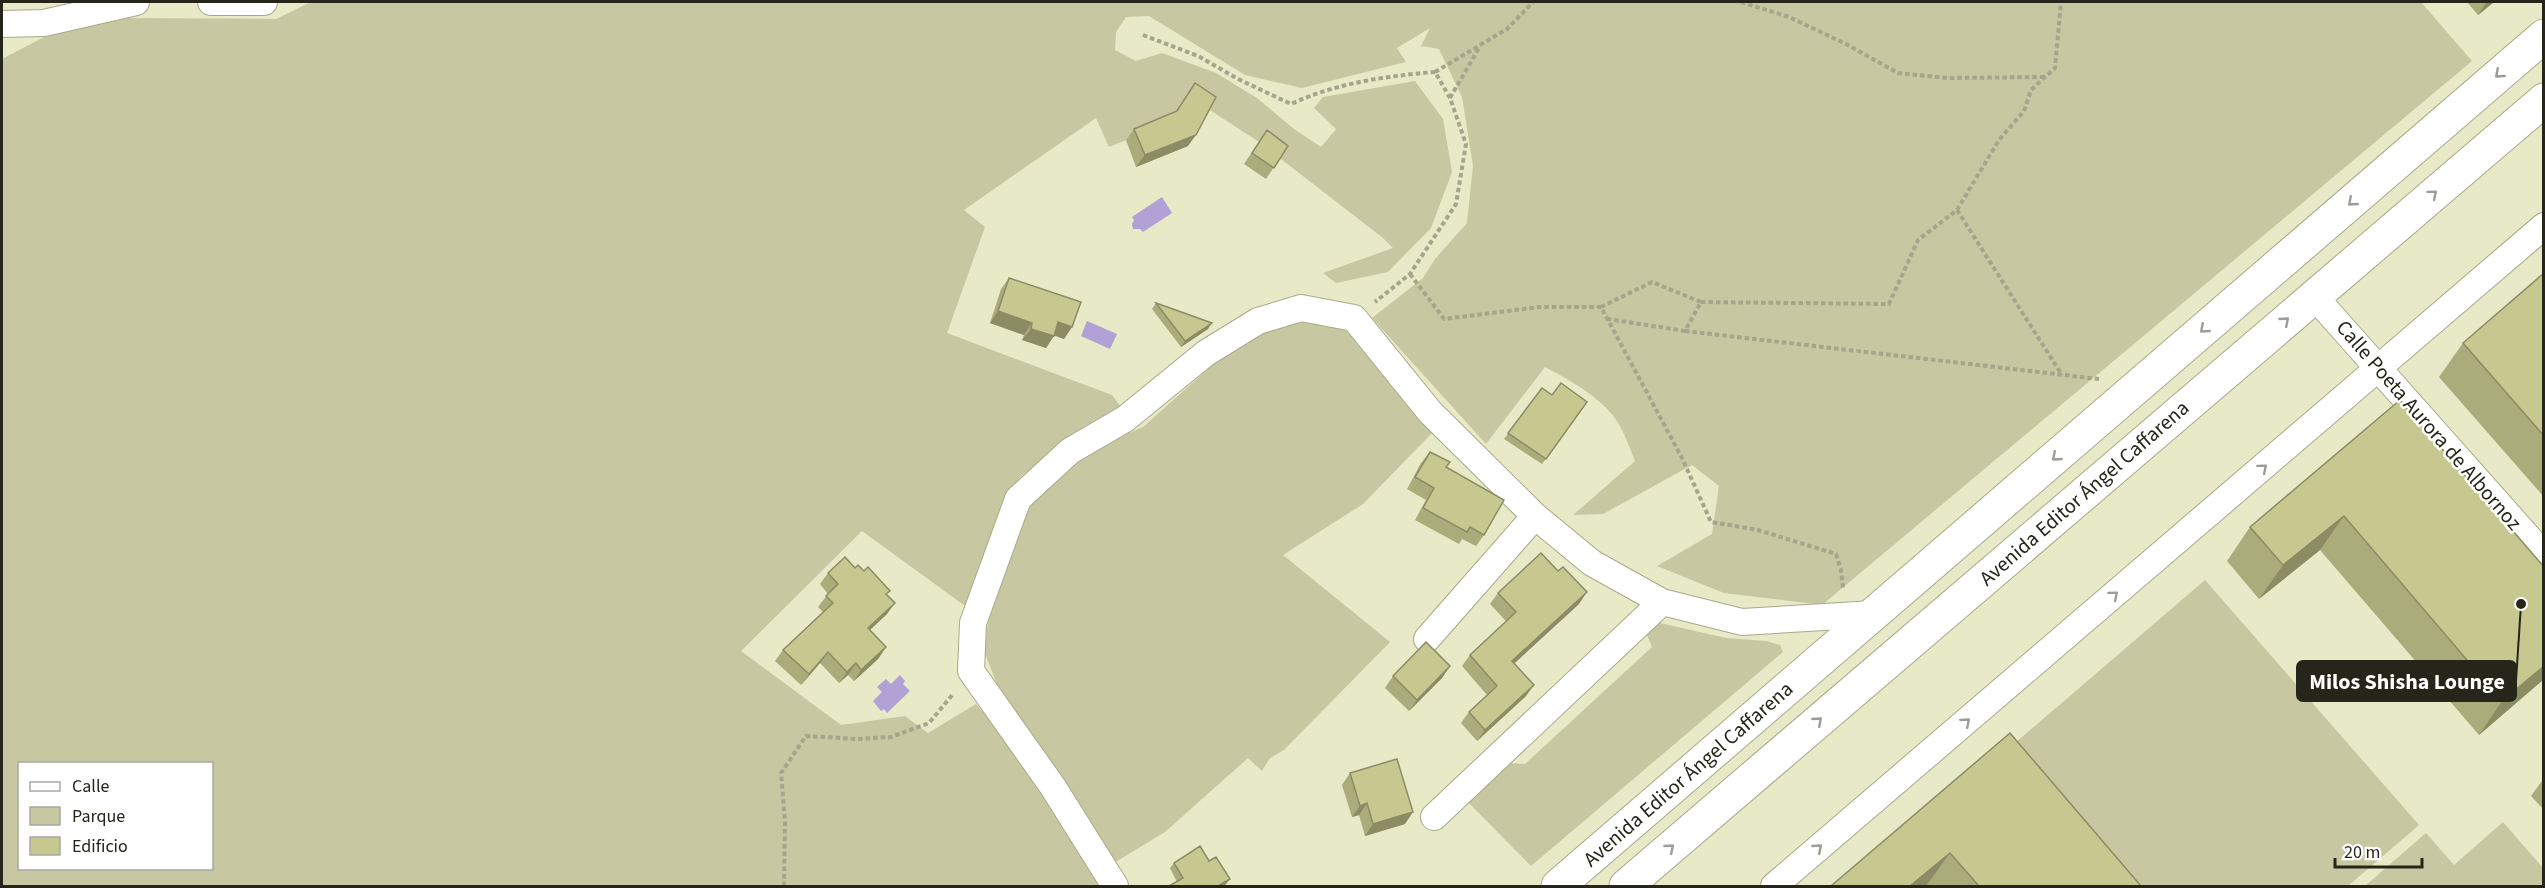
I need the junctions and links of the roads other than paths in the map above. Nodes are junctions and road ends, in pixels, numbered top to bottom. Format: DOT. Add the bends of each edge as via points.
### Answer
graph roads {
  1 [pos="136,2"];
  2 [pos="211,2"];
  3 [pos="264,2"];
  4 [pos="2,24"];
  5 [pos="2544,36"];
  6 [pos="2544,100"];
  7 [pos="2544,226"];
  8 [pos="2314,296"];
  9 [pos="2379,367"];
  10 [pos="1535,516"];
  11 [pos="2544,555"];
  12 [pos="1662,602"];
  13 [pos="1859,615"];
  14 [pos="1427,639"];
  15 [pos="1434,817"];
  16 [pos="1115,886"];
  17 [pos="1557,886"];
  18 [pos="1626,886"];
  19 [pos="1774,886"];
  1 -- 4 [label="street" via="44,23"];
  2 -- 3 [label="street"];
  5 -- 13 [label="main road, Avenida Editor Ángel Caffarena, one-way"];
  8 -- 6 [label="main road, Avenida Editor Ángel Caffarena, one-way"];
  7 -- 9 [label="street"];
  8 -- 9 [label="street, Calle Poeta Aurora de Albornoz"];
  18 -- 8 [label="main road, Avenida Editor Ángel Caffarena, one-way"];
  9 -- 11 [label="street, Calle Poeta Aurora de Albornoz"];
  19 -- 9 [label="street, one-way"];
  10 -- 12 [label="street" via="1592,563"];
  10 -- 14 [label="street"];
  10 -- 16 [label="street" via="1430,412 1354,318 1301,308 1258,321 1206,353 1125,419 1070,451 1018,499 973,623 971,671 1053,787"];
  12 -- 13 [label="street" via="1742,622"];
  12 -- 15 [label="street"];
  13 -- 17 [label="main road, Avenida Editor Ángel Caffarena"];
}
